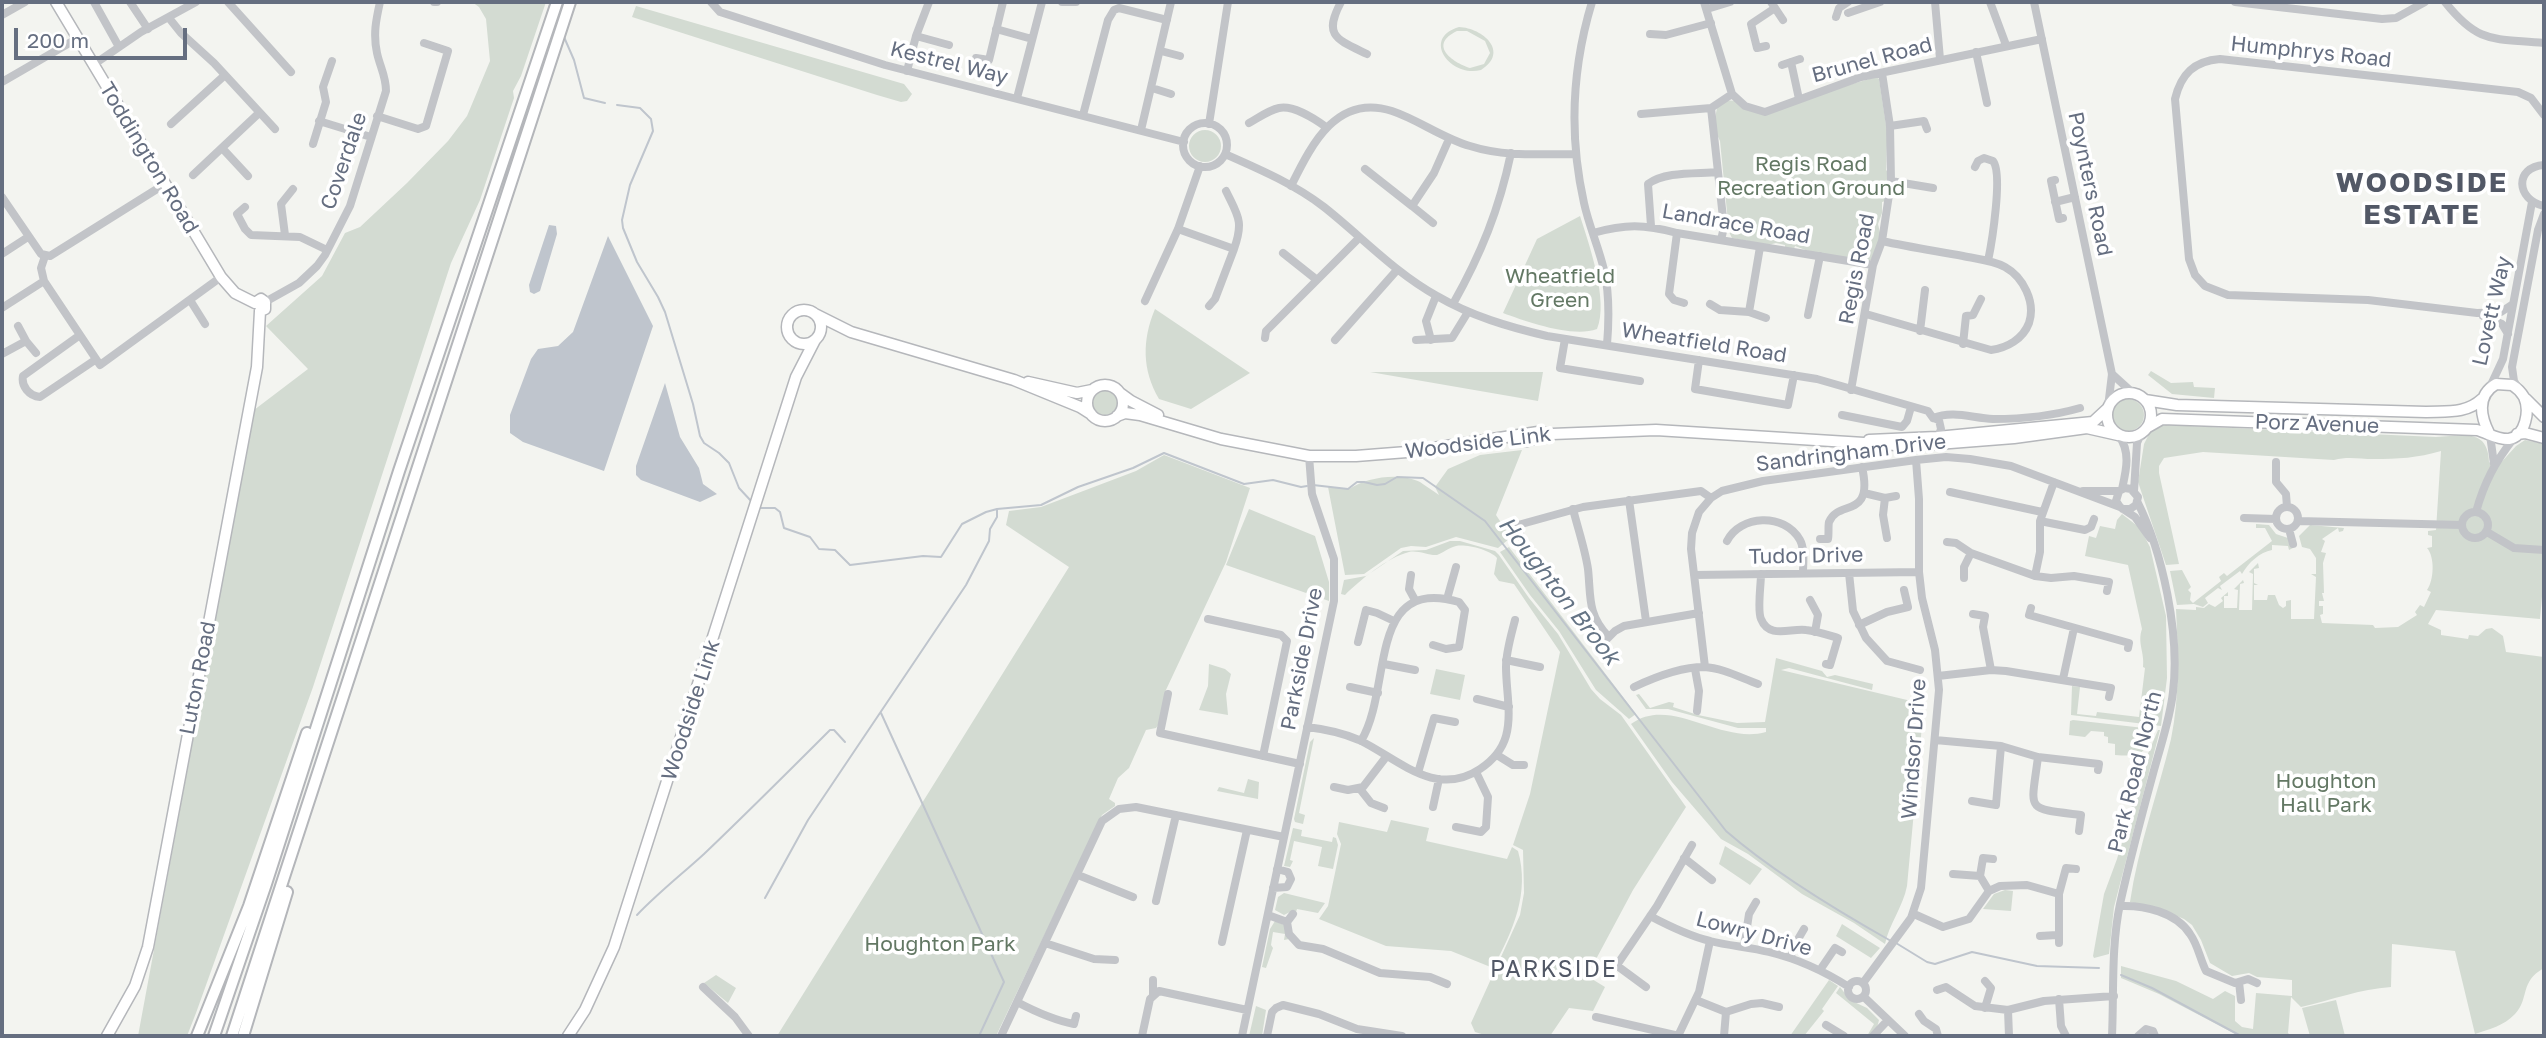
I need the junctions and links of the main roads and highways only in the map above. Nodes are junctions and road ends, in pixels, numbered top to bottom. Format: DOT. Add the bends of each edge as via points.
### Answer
graph roads {
  1 [pos="56,2"];
  2 [pos="557,2"];
  3 [pos="570,2"];
  4 [pos="260,306"];
  5 [pos="815,314"];
  6 [pos="851,332"];
  7 [pos="816,339"];
  8 [pos="793,341"];
  9 [pos="796,377"];
  10 [pos="1014,380"];
  11 [pos="1094,388"];
  12 [pos="1117,390"];
  13 [pos="2522,395"];
  14 [pos="2482,399"];
  15 [pos="2145,400"];
  16 [pos="2107,408"];
  17 [pos="1091,414"];
  18 [pos="1117,416"];
  19 [pos="2544,417"];
  20 [pos="1181,427"];
  21 [pos="2145,430"];
  22 [pos="2489,434"];
  23 [pos="2118,435"];
  24 [pos="2516,436"];
  25 [pos="2544,438"];
  26 [pos="1937,441"];
  27 [pos="399,471"];
  28 [pos="341,705"];
  29 [pos="107,1036"];
  30 [pos="197,1036"];
  31 [pos="214,1036"];
  32 [pos="232,1036"];
  33 [pos="243,1036"];
  34 [pos="568,1036"];
  1 -- 4 [label="main road, Toddington Road" via="221,277 235,293"];
  2 -- 27 [label="highway"];
  3 -- 28 [label="highway"];
  4 -- 29 [label="main road, Luton Road" via="257,367 148,947 135,986"];
  5 -- 6 [label="main road, Woodside Link"];
  5 -- 7 [label="main road" via="821,326"];
  5 -- 8 [label="main road" via="805,310 791,315 786,330"];
  6 -- 7 [label="main road, Woodside Link" via="828,333"];
  6 -- 10 [label="main road, Woodside Link"];
  7 -- 8 [label="main road" via="802,344"];
  7 -- 9 [label="main road, Woodside Link"];
  8 -- 9 [label="main road, Woodside Link" via="798,355"];
  9 -- 34 [label="main road, Woodside Link" via="614,947"];
  10 -- 11 [label="main road, Woodside Link" via="1077,393"];
  10 -- 17 [label="main road, Woodside Link"];
  11 -- 12 [label="main road, Woodside Link"];
  11 -- 17 [label="main road" via="1087,401"];
  12 -- 18 [label="main road" via="1122,406"];
  12 -- 20 [label="main road, Woodside Link"];
  13 -- 14 [label="main road" via="2507,383 2490,387"];
  13 -- 19 [label="main road"];
  13 -- 24 [label="main road" via="2525,419"];
  14 -- 15 [label="main road, Porz Avenue" via="2460,411 2426,412"];
  14 -- 22 [label="main road"];
  15 -- 16 [label="main road" via="2128,393 2116,397"];
  15 -- 21 [label="main road" via="2151,416"];
  16 -- 23 [label="main road" via="2109,427"];
  16 -- 26 [label="main road, Woodside Link" via="2093,422"];
  17 -- 18 [label="main road, Woodside Link" via="1103,421"];
  18 -- 20 [label="main road, Woodside Link" via="1133,413"];
  20 -- 26 [label="main road, Woodside Link" via="1309,456 1373,455 1510,438 1527,441 1552,434 1657,430 1862,443 1872,439"];
  21 -- 22 [label="main road, Porz Avenue" via="2162,419"];
  21 -- 23 [label="main road" via="2130,438"];
  22 -- 24 [label="main road" via="2507,439"];
  23 -- 26 [label="main road, Woodside Link" via="2087,428 2014,438"];
  24 -- 25 [label="main road" via="2525,433"];
  27 -- 30 [label="highway" via="372,538 249,906"];
  27 -- 31 [label="highway"];
  28 -- 32 [label="highway"];
  28 -- 33 [label="highway"];
}
